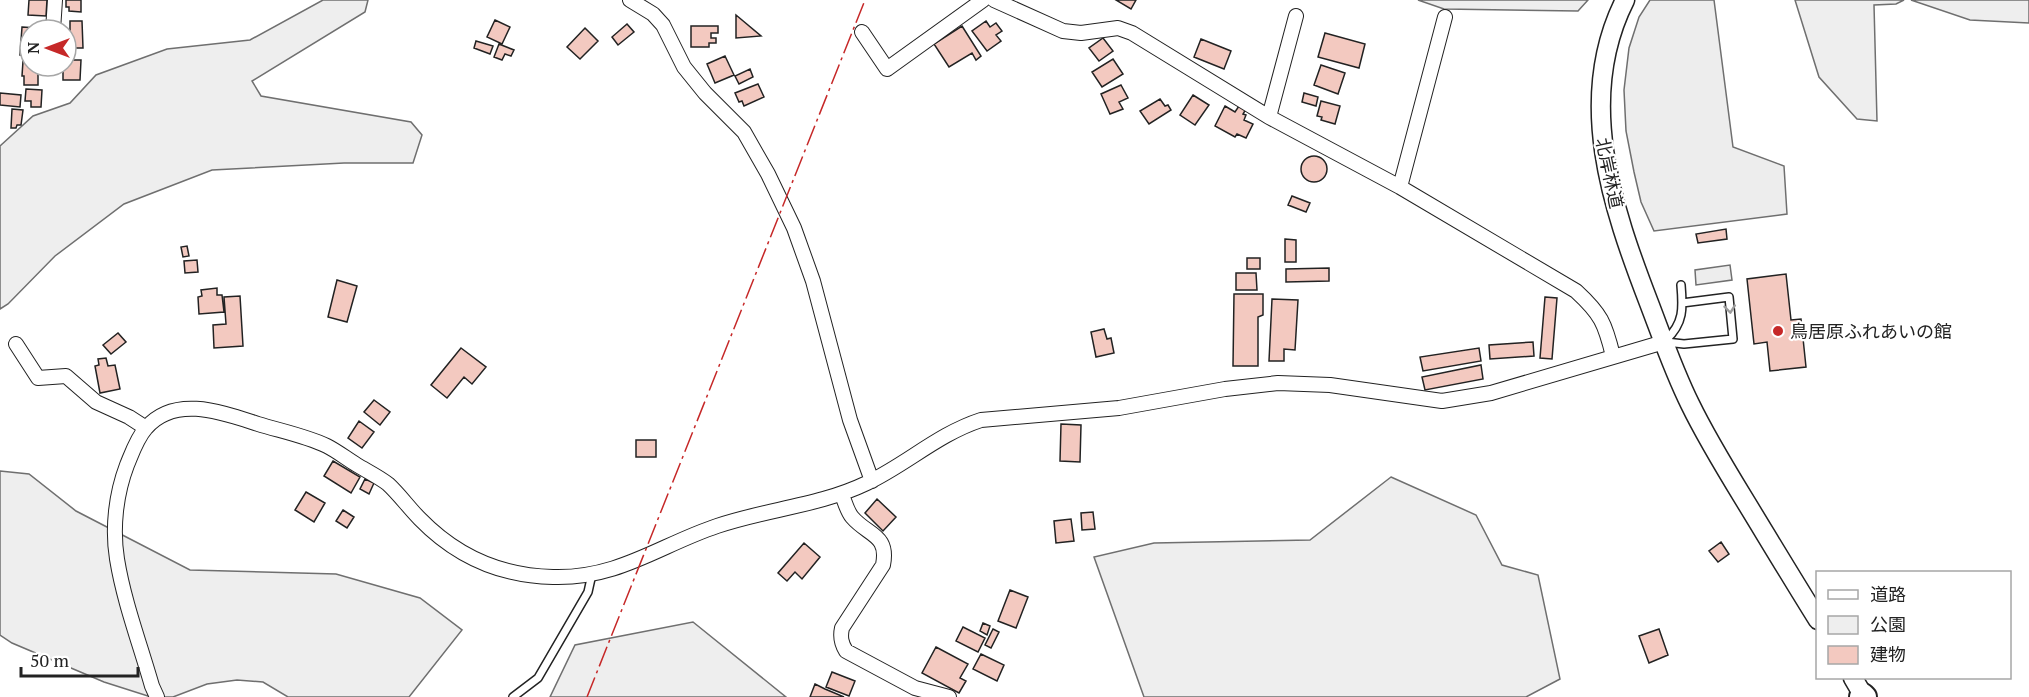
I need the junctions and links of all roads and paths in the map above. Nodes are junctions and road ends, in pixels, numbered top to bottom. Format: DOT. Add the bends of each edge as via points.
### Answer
graph roads {
  1 [pos="55,0"];
  2 [pos="630,0"];
  3 [pos="983,0"];
  4 [pos="994,0"];
  5 [pos="1625,0"];
  6 [pos="1296,16"];
  7 [pos="1445,17"];
  8 [pos="54,18"];
  9 [pos="862,32"];
  10 [pos="1269,117"];
  11 [pos="1400,187"];
  12 [pos="1681,285"];
  13 [pos="1682,303"];
  14 [pos="1664,342"];
  15 [pos="16,344"];
  16 [pos="1613,357"];
  17 [pos="146,428"];
  18 [pos="872,481"];
  19 [pos="842,495"];
  20 [pos="592,574"];
  21 [pos="1816,617"];
  22 [pos="157,697"];
  23 [pos="513,697"];
  24 [pos="949,697"];
  1 -- 8 [label="street"];
  2 -- 18 [label="street" via="653,14 663,26 684,67 744,132 768,174 794,228 813,281 850,420"];
  3 -- 9 [label="street" via="887,69"];
  4 -- 10 [label="street" via="1063,31 1118,28 1132,33"];
  5 -- 14 [label="street, 北岸林道" via="1604,56 1600,117 1603,151 1632,259"];
  6 -- 10 [label="street"];
  7 -- 11 [label="street"];
  10 -- 11 [label="street"];
  11 -- 16 [label="street" via="1576,291 1596,309"];
  12 -- 13 [label="lane"];
  13 -- 14 [label="lane" via="1679,326"];
  13 -- 14 [label="lane, one-way" via="1729,297 1733,339"];
  14 -- 16 [label="street"];
  14 -- 21 [label="street, 北岸林道" via="1719,459"];
  15 -- 17 [label="street" via="38,378 66,376 96,402"];
  16 -- 18 [label="street" via="1491,393 1442,400 1278,383 1119,408 981,420 960,427"];
  17 -- 20 [label="street" via="174,410 196,409 220,412 327,446 387,483 421,520 468,556 498,570 525,575"];
  17 -- 22 [label="street" via="123,476 115,530 124,588"];
  18 -- 19 [label="street"];
  19 -- 20 [label="street" via="717,526 626,565"];
  19 -- 24 [label="street" via="852,517 879,539 885,556 842,628 841,644 846,651 915,688"];
  20 -- 23 [label="lane" via="588,592 538,678"];
}
